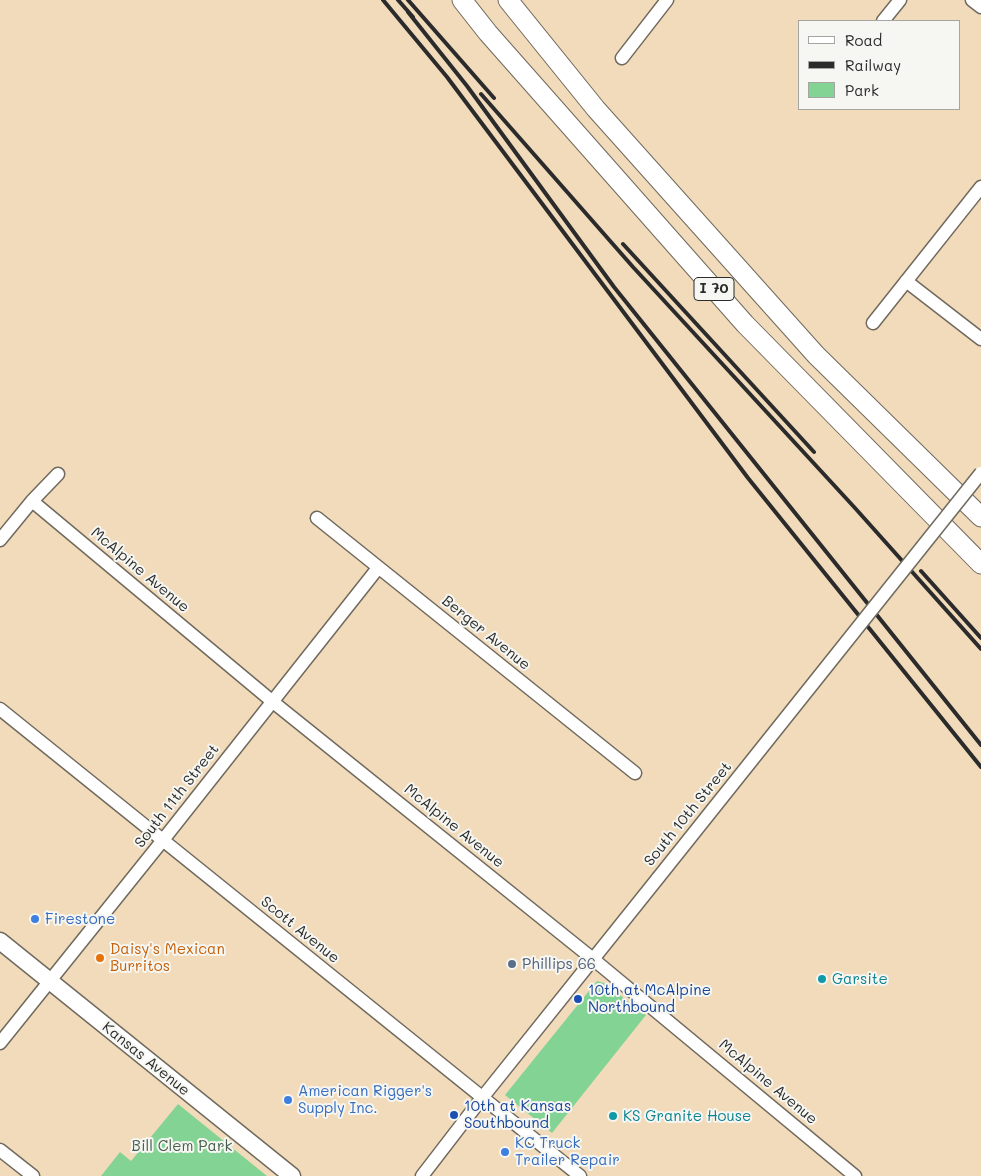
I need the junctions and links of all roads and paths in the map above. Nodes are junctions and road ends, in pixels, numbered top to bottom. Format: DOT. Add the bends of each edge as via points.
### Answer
graph roads {
  1 [pos="462,0"];
  2 [pos="508,0"];
  3 [pos="668,0"];
  4 [pos="900,0"];
  5 [pos="972,0"];
  6 [pos="981,7"];
  7 [pos="884,20"];
  8 [pos="622,58"];
  9 [pos="981,187"];
  10 [pos="906,281"];
  11 [pos="873,323"];
  12 [pos="981,339"];
  13 [pos="981,473"];
  14 [pos="58,474"];
  15 [pos="32,501"];
  16 [pos="981,517"];
  17 [pos="317,518"];
  18 [pos="0,540"];
  19 [pos="981,564"];
  20 [pos="378,568"];
  21 [pos="273,702"];
  22 [pos="0,709"];
  23 [pos="635,773"];
  24 [pos="163,840"];
  25 [pos="0,941"];
  26 [pos="593,959"];
  27 [pos="50,981"];
  28 [pos="0,1043"];
  29 [pos="482,1098"];
  30 [pos="0,1150"];
  31 [pos="33,1176"];
  32 [pos="292,1176"];
  33 [pos="422,1176"];
  34 [pos="580,1176"];
  35 [pos="855,1176"];
  1 -- 19 [label="highway, I 70" via="744,324"];
  2 -- 16 [label="highway, I 70" via="596,109 816,355"];
  3 -- 8 [label="street"];
  4 -- 7 [label="street"];
  5 -- 6 [label="street"];
  9 -- 10 [label="street"];
  10 -- 11 [label="street"];
  10 -- 12 [label="street"];
  13 -- 26 [label="street, South 10th Street, bridge"];
  14 -- 15 [label="street"];
  15 -- 18 [label="street"];
  15 -- 21 [label="street, McAlpine Avenue"];
  17 -- 20 [label="street, Berger Avenue"];
  20 -- 21 [label="street, South 11th Street"];
  20 -- 23 [label="street, Berger Avenue"];
  21 -- 24 [label="street, South 11th Street"];
  21 -- 26 [label="street, McAlpine Avenue"];
  22 -- 24 [label="street, Scott Avenue"];
  24 -- 27 [label="street, South 11th Street"];
  24 -- 29 [label="street, Scott Avenue"];
  25 -- 27 [label="main road, Kansas Avenue"];
  26 -- 29 [label="street, South 10th Street"];
  26 -- 35 [label="street, McAlpine Avenue"];
  27 -- 28 [label="street, South 11th Street"];
  27 -- 32 [label="main road, Kansas Avenue"];
  29 -- 33 [label="street, South 10th Street"];
  29 -- 34 [label="street, Scott Avenue"];
  30 -- 31 [label="street"];
}
